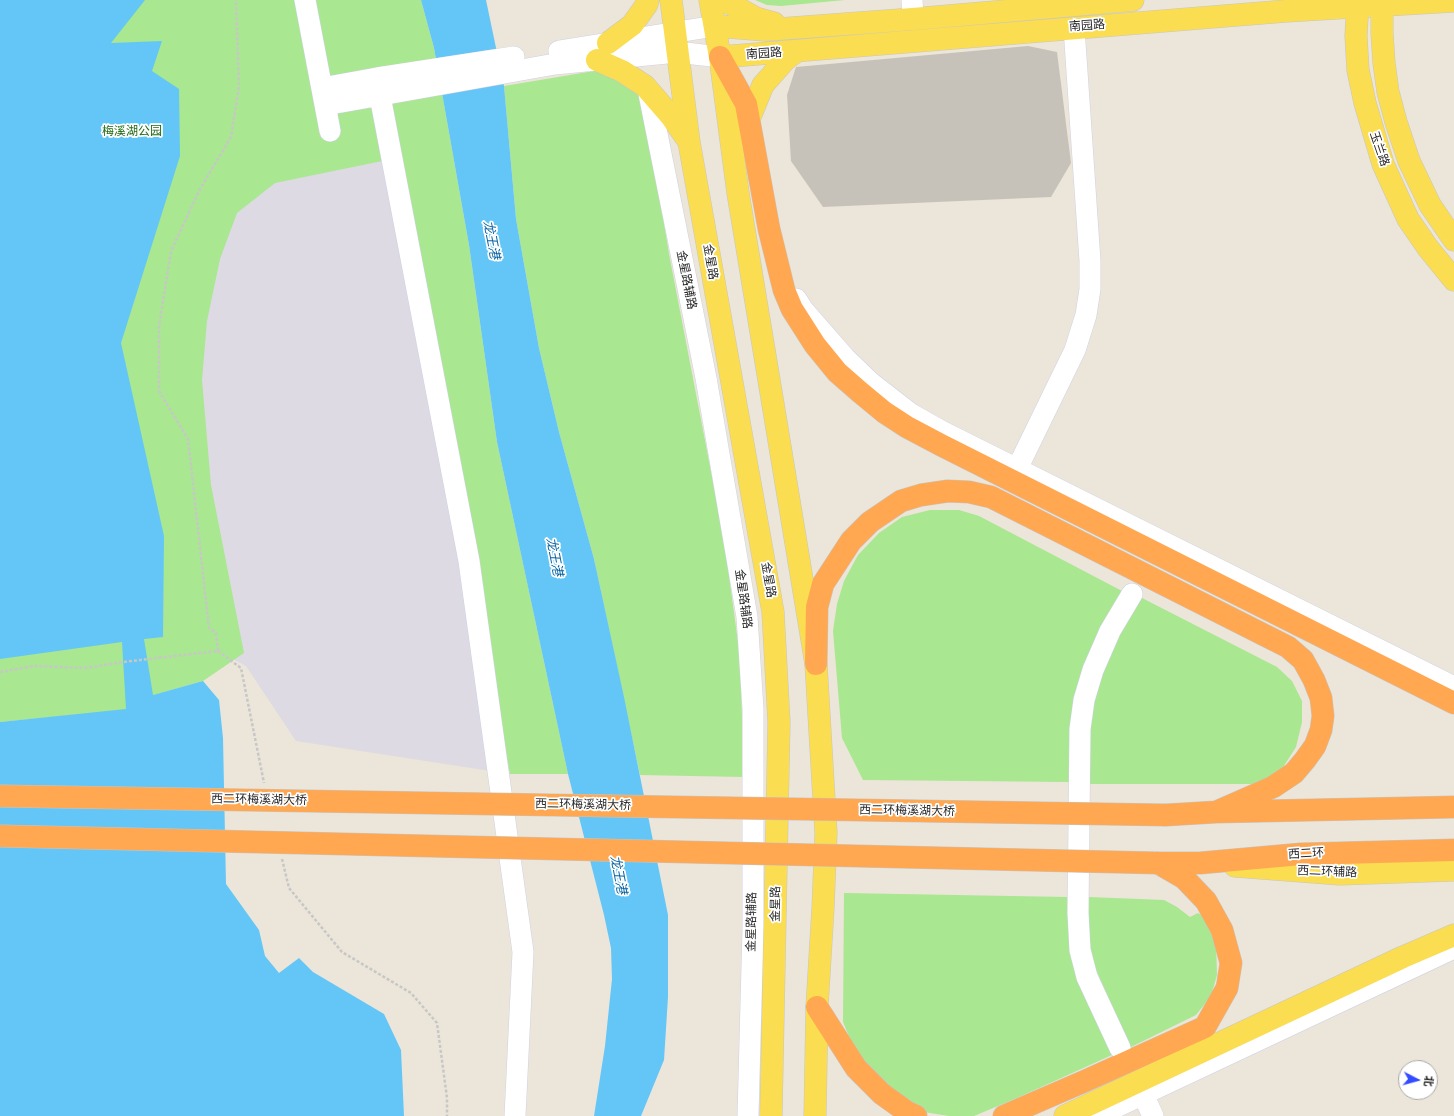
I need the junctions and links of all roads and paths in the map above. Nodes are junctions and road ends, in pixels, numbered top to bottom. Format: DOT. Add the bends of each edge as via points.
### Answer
graph roads {
  1 [pos="236,0"];
  2 [pos="305,0"];
  3 [pos="648,0"];
  4 [pos="671,0"];
  5 [pos="710,0"];
  6 [pos="723,0"];
  7 [pos="1133,0"];
  8 [pos="1454,1"];
  9 [pos="1358,3"];
  10 [pos="1382,3"];
  11 [pos="913,10"];
  12 [pos="715,26"];
  13 [pos="793,28"];
  14 [pos="1074,28"];
  15 [pos="676,42"];
  16 [pos="602,51"];
  17 [pos="797,51"];
  18 [pos="720,57"];
  19 [pos="378,87"];
  20 [pos="648,90"];
  21 [pos="324,97"];
  22 [pos="748,120"];
  23 [pos="330,131"];
  24 [pos="689,142"];
  25 [pos="1454,240"];
  26 [pos="776,258"];
  27 [pos="1454,280"];
  28 [pos="1018,468"];
  29 [pos="1132,594"];
  30 [pos="218,651"];
  31 [pos="816,664"];
  32 [pos="0,672"];
  33 [pos="1454,687"];
  34 [pos="1454,703"];
  35 [pos="265,788"];
  36 [pos="0,796"];
  37 [pos="1454,807"];
  38 [pos="1216,812"];
  39 [pos="0,836"];
  40 [pos="1454,850"];
  41 [pos="282,857"];
  42 [pos="1158,863"];
  43 [pos="1200,863"];
  44 [pos="1454,870"];
  45 [pos="1454,935"];
  46 [pos="1454,948"];
  47 [pos="817,1007"];
  48 [pos="1120,1048"];
  49 [pos="1142,1092"];
  50 [pos="447,1116"];
  51 [pos="515,1116"];
  52 [pos="748,1116"];
  53 [pos="771,1116"];
  54 [pos="815,1116"];
  55 [pos="916,1116"];
  56 [pos="1004,1116"];
  57 [pos="1065,1116"];
  58 [pos="1097,1116"];
  59 [pos="1152,1116"];
  1 -- 30 [label="path" via="239,86 231,137 200,189 170,251 159,326 159,391 188,439 209,628 216,633"];
  2 -- 21 [label="street"];
  3 -- 16 [label="main road" via="632,25"];
  4 -- 15 [label="main road, 金星路"];
  5 -- 12 [label="main road"];
  6 -- 13 [label="main road" via="756,18"];
  7 -- 11 [label="main road, 南园路"];
  8 -- 10 [label="main road, 南园路"];
  9 -- 10 [label="main road, 南园路"];
  9 -- 14 [label="main road, 南园路"];
  9 -- 27 [label="main road, 玉兰路" via="1358,70 1365,103 1384,164 1408,219"];
  10 -- 25 [label="main road, 玉兰路" via="1384,63 1396,122 1409,161 1430,205"];
  11 -- 13 [label="main road, 南园路"];
  12 -- 13 [label="main road, 南园路" via="765,30"];
  12 -- 15 [label="street"];
  12 -- 18 [label="main road"];
  14 -- 17 [label="main road, 南园路"];
  14 -- 28 [label="street" via="1090,289 1086,315 1074,350"];
  15 -- 16 [label="street"];
  15 -- 18 [label="street"];
  15 -- 24 [label="main road, 金星路"];
  16 -- 19 [label="street"];
  16 -- 20 [label="main road" via="622,71"];
  17 -- 18 [label="main road, 南园路"];
  17 -- 22 [label="main road" via="786,59 763,85"];
  18 -- 22 [label="highway" via="746,104"];
  18 -- 31 [label="main road" via="738,193"];
  19 -- 21 [label="street"];
  19 -- 51 [label="street" via="469,561 522,944"];
  20 -- 24 [label="main road"];
  20 -- 52 [label="street, 金星路辅路" via="706,378 747,617 753,709"];
  21 -- 23 [label="street"];
  22 -- 26 [label="highway"];
  24 -- 53 [label="main road, 金星路" via="773,612 779,722"];
  26 -- 28 [label="street" via="803,310 871,383 911,414"];
  26 -- 34 [label="highway" via="792,309 815,345 843,377 884,412 907,427"];
  28 -- 33 [label="street" via="1159,547"];
  29 -- 48 [label="street" via="1110,631 1093,670 1084,700 1080,736 1080,950 1088,977"];
  30 -- 32 [label="path" via="86,668 34,666"];
  30 -- 35 [label="path" via="241,668"];
  31 -- 38 [label="highway" via="817,607 823,584 851,540 870,522 901,502 921,495 948,491 991,497 1288,647 1302,660 1321,698 1323,716 1315,746 1294,773 1273,787"];
  31 -- 47 [label="main road" via="826,833"];
  36 -- 38 [label="highway, 西二环梅溪湖大桥, bridge" via="1166,815"];
  37 -- 38 [label="highway"];
  39 -- 42 [label="highway, bridge"];
  40 -- 43 [label="highway, 西二环" via="1301,854"];
  41 -- 50 [label="path" via="289,888 342,952 411,993 438,1023"];
  42 -- 43 [label="highway, 西二环"];
  42 -- 56 [label="highway" via="1184,878 1206,901 1222,930 1231,963 1227,988 1205,1027"];
  43 -- 44 [label="main road, 西二环辅路" via="1340,874"];
  45 -- 57 [label="main road"];
  46 -- 49 [label="street"];
  47 -- 54 [label="main road"];
  47 -- 55 [label="highway" via="856,1068 882,1094"];
  49 -- 58 [label="street"];
  49 -- 59 [label="street"];
}
